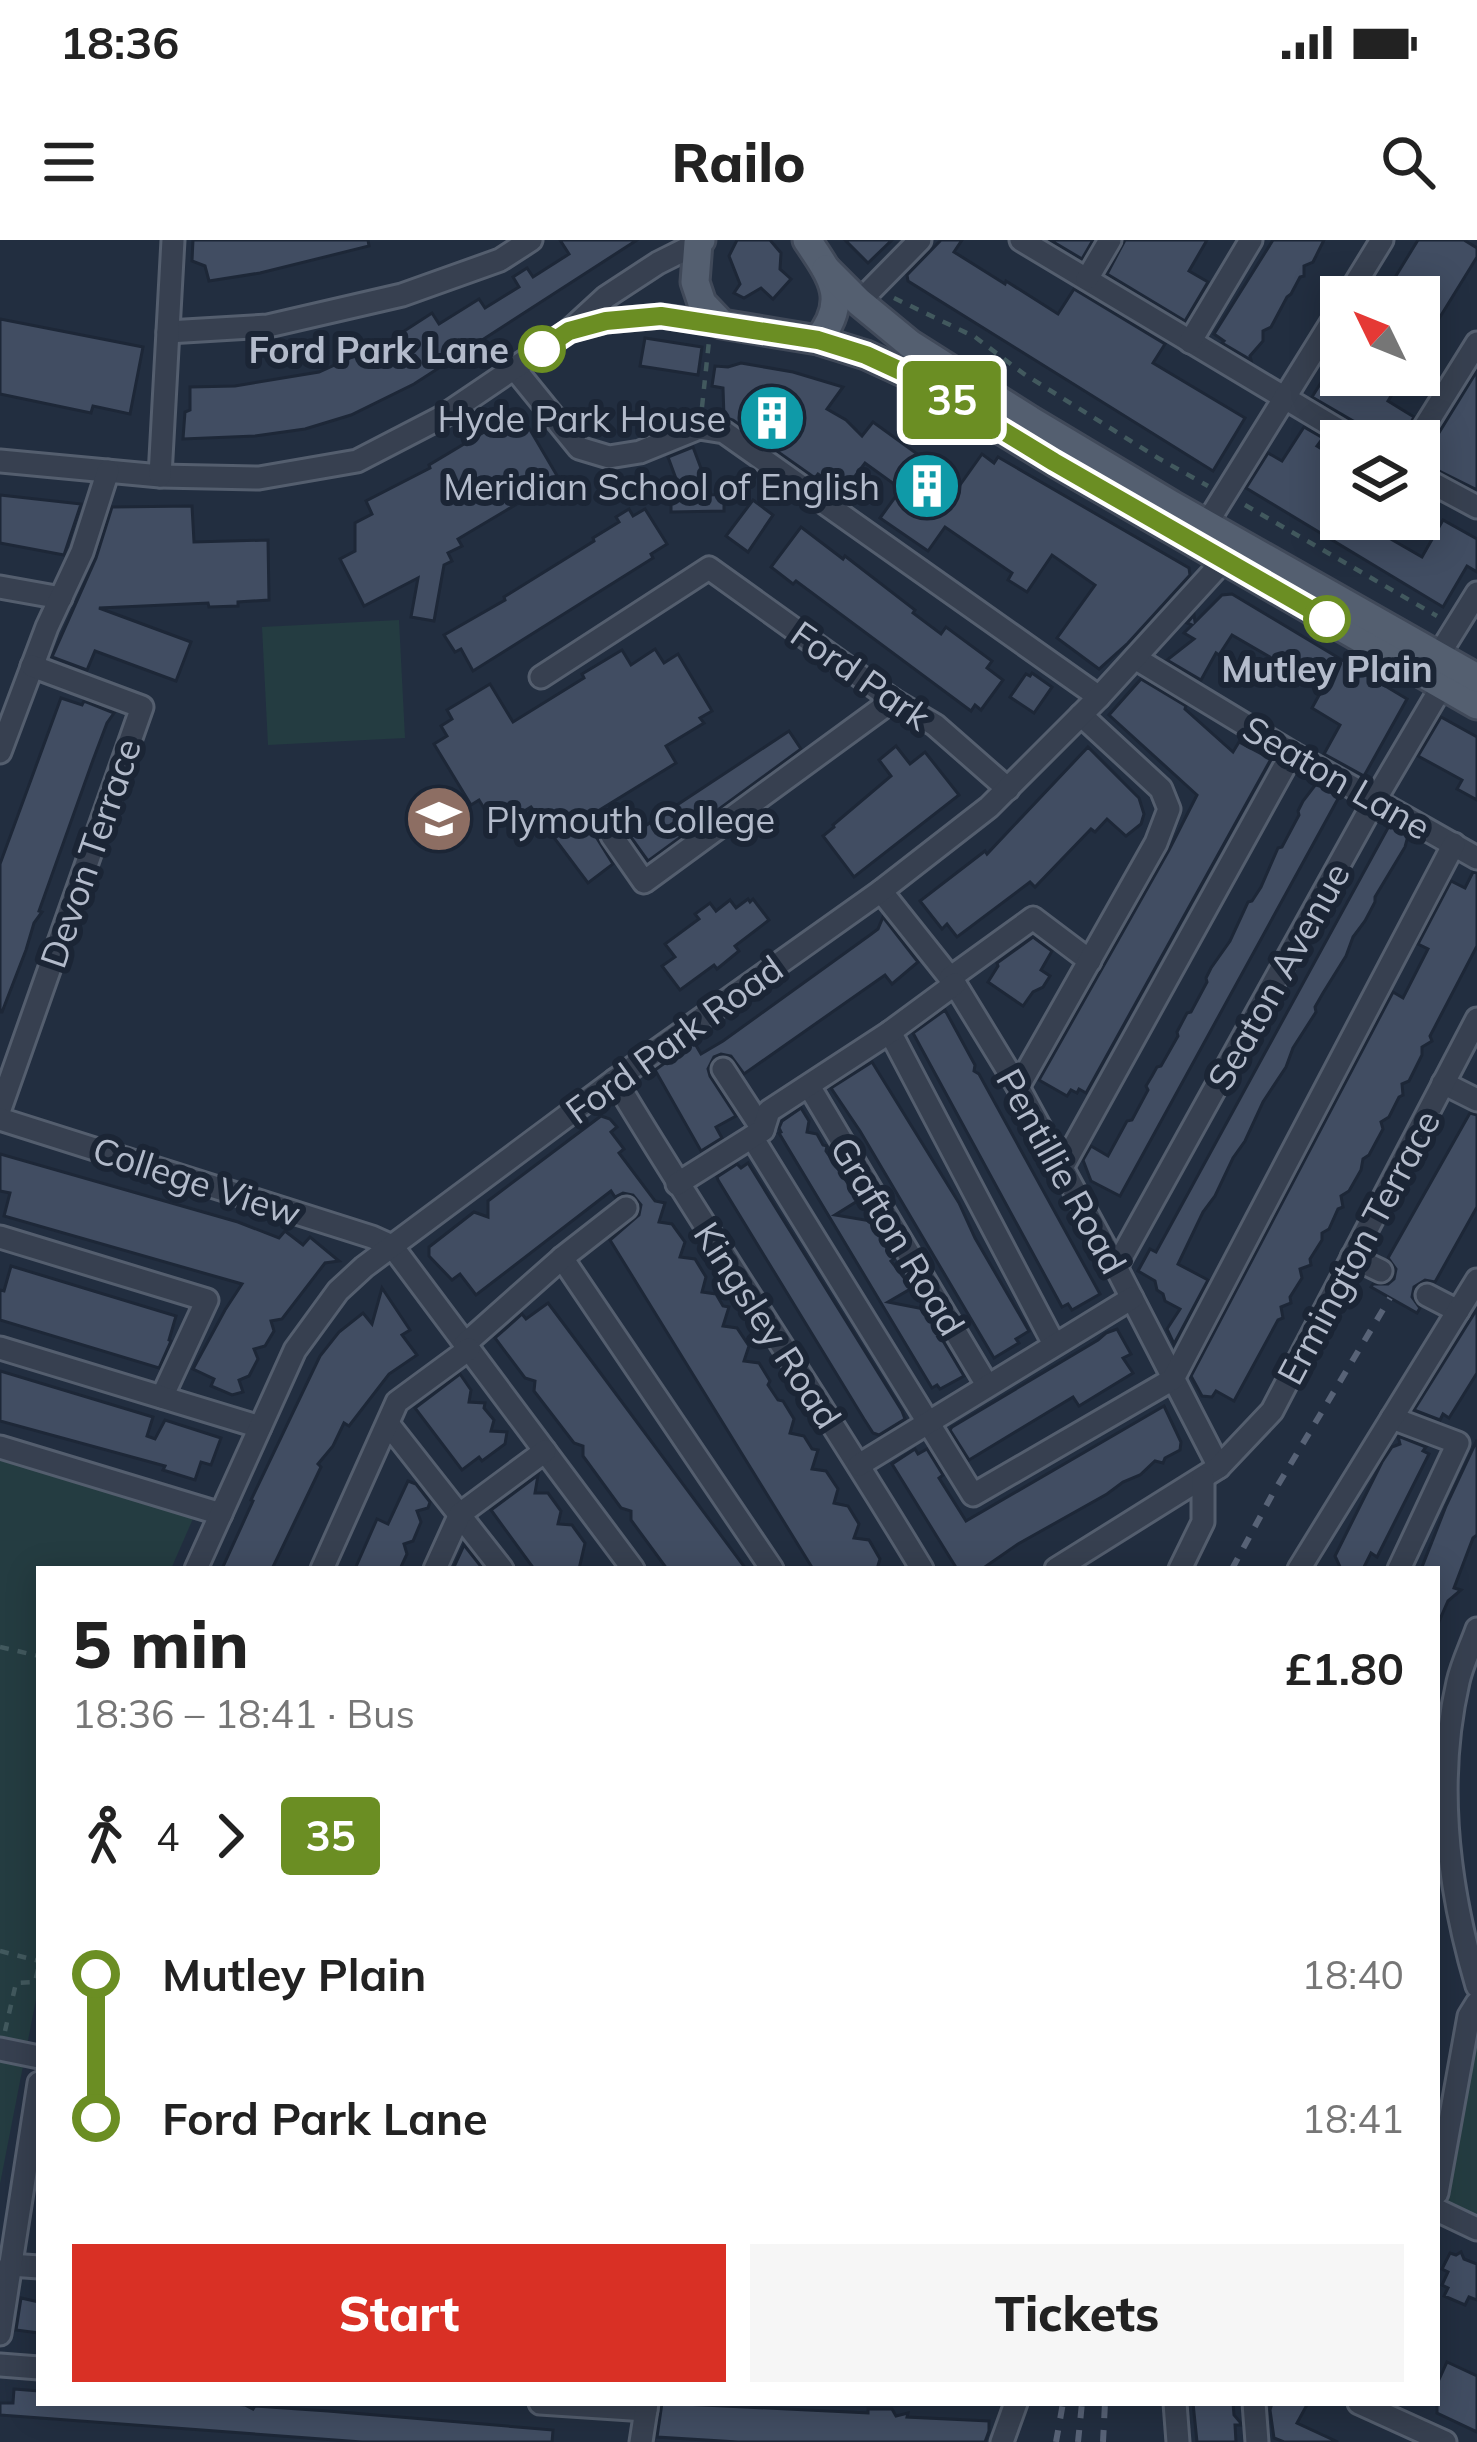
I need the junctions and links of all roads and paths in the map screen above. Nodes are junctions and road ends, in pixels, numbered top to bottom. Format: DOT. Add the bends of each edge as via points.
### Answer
graph roads {
  1 [pos="159,240"];
  2 [pos="531,240"];
  3 [pos="807,240"];
  4 [pos="920,240"];
  5 [pos="1021,240"];
  6 [pos="1110,240"];
  7 [pos="1251,240"];
  8 [pos="1382,240"];
  9 [pos="173,241"];
  10 [pos="699,242"];
  11 [pos="826,269"];
  12 [pos="1360,276"];
  13 [pos="1087,279"];
  14 [pos="867,293"];
  15 [pos="716,323"];
  16 [pos="569,331"];
  17 [pos="168,332"];
  18 [pos="818,340"];
  19 [pos="1320,341"];
  20 [pos="1190,342"];
  21 [pos="1477,343"];
  22 [pos="514,368"];
  23 [pos="1284,399"];
  24 [pos="1320,420"];
  25 [pos="1430,420"];
  26 [pos="699,428"];
  27 [pos="0,460"];
  28 [pos="108,471"];
  29 [pos="160,476"];
  30 [pos="1440,487"];
  31 [pos="1225,495"];
  32 [pos="1477,507"];
  33 [pos="1207,523"];
  34 [pos="1231,551"];
  35 [pos="0,587"];
  36 [pos="1477,593"];
  37 [pos="61,598"];
  38 [pos="1456,627"];
  39 [pos="1438,656"];
  40 [pos="1135,658"];
  41 [pos="32,666"];
  42 [pos="541,677"];
  43 [pos="1477,678"];
  44 [pos="1442,686"];
  45 [pos="1100,697"];
  46 [pos="893,700"];
  47 [pos="1477,706"];
  48 [pos="1081,715"];
  49 [pos="0,752"];
  50 [pos="1292,753"];
  51 [pos="1008,789"];
  52 [pos="1375,800"];
  53 [pos="612,836"];
  54 [pos="1454,844"];
  55 [pos="1477,858"];
  56 [pos="880,891"];
  57 [pos="1090,961"];
  58 [pos="952,981"];
  59 [pos="1477,1018"];
  60 [pos="890,1032"];
  61 [pos="723,1069"];
  62 [pos="615,1080"];
  63 [pos="1443,1083"];
  64 [pos="809,1086"];
  65 [pos="1018,1088"];
  66 [pos="1477,1100"];
  67 [pos="0,1109"];
  68 [pos="0,1119"];
  69 [pos="757,1133"];
  70 [pos="1062,1168"];
  71 [pos="677,1184"];
  72 [pos="626,1208"];
  73 [pos="0,1237"];
  74 [pos="392,1246"];
  75 [pos="1352,1257"];
  76 [pos="562,1258"];
  77 [pos="1116,1267"];
  78 [pos="1381,1271"];
  79 [pos="1477,1280"];
  80 [pos="1427,1294"];
  81 [pos="1132,1298"];
  82 [pos="1458,1311"];
  83 [pos="1054,1345"];
  84 [pos="467,1346"];
  85 [pos="0,1348"];
  86 [pos="1173,1379"];
  87 [pos="987,1385"];
  88 [pos="162,1397"];
  89 [pos="1392,1418"];
  90 [pos="926,1424"];
  91 [pos="388,1425"];
  92 [pos="260,1426"];
  93 [pos="0,1447"];
  94 [pos="545,1451"];
  95 [pos="860,1465"];
  96 [pos="1211,1473"];
  97 [pos="221,1514"];
  98 [pos="460,1514"];
  99 [pos="197,1566"];
  100 [pos="323,1566"];
  101 [pos="436,1566"];
  102 [pos="500,1566"];
  103 [pos="631,1566"];
  104 [pos="770,1566"];
  105 [pos="920,1566"];
  106 [pos="1061,1566"];
  107 [pos="1181,1566"];
  108 [pos="1302,1566"];
  109 [pos="1400,1566"];
  110 [pos="1477,1629"];
  111 [pos="0,1648"];
  112 [pos="36,1655"];
  113 [pos="0,1951"];
  114 [pos="36,1962"];
  115 [pos="36,1977"];
  116 [pos="1477,1986"];
  117 [pos="1477,2003"];
  118 [pos="0,2049"];
  119 [pos="36,2056"];
  120 [pos="36,2118"];
  121 [pos="1440,2176"];
  122 [pos="30,2181"];
  123 [pos="1440,2211"];
  124 [pos="1477,2229"];
  125 [pos="10,2265"];
  126 [pos="36,2267"];
  127 [pos="0,2335"];
  128 [pos="0,2365"];
  129 [pos="36,2368"];
  130 [pos="1015,2406"];
  131 [pos="1175,2406"];
  132 [pos="1254,2406"];
  133 [pos="1371,2406"];
  134 [pos="647,2407"];
  135 [pos="641,2442"];
  136 [pos="1002,2442"];
  137 [pos="1178,2442"];
  138 [pos="1257,2442"];
  139 [pos="1445,2442"];
  1 -- 9 [label="street"];
  2 -- 17 [label="street" via="500,260 402,295 268,326"];
  3 -- 11 [label="main road"];
  4 -- 14 [label="street"];
  5 -- 13 [label="street"];
  6 -- 13 [label="street"];
  7 -- 20 [label="street"];
  8 -- 12 [label="street"];
  9 -- 17 [label="street"];
  10 -- 15 [label="main road" via="694,282"];
  10 -- 16 [label="street" via="622,286"];
  11 -- 14 [label="main road"];
  11 -- 18 [label="main road" via="836,298"];
  13 -- 20 [label="street"];
  14 -- 31 [label="path" via="891,296 975,337"];
  14 -- 33 [label="main road" via="910,344"];
  15 -- 16 [label="street" via="661,316"];
  15 -- 18 [label="main road"];
  15 -- 26 [label="path"];
  16 -- 22 [label="street"];
  17 -- 29 [label="street"];
  18 -- 34 [label="main road" via="918,379 1054,462"];
  19 -- 23 [label="street"];
  20 -- 23 [label="street"];
  21 -- 25 [label="street"];
  22 -- 26 [label="street" via="580,448 609,457 640,452"];
  22 -- 29 [label="street" via="357,461 259,478"];
  23 -- 24 [label="street"];
  23 -- 31 [label="street"];
  26 -- 45 [label="street" via="724,432"];
  27 -- 28 [label="street"];
  28 -- 29 [label="street"];
  28 -- 37 [label="street"];
  30 -- 32 [label="street"];
  31 -- 33 [label="street"];
  31 -- 38 [label="path"];
  33 -- 34 [label="main road"];
  34 -- 39 [label="main road"];
  34 -- 40 [label="street, Ford Park Road"];
  34 -- 44 [label="main road"];
  35 -- 37 [label="street"];
  36 -- 38 [label="street"];
  37 -- 41 [label="street"];
  38 -- 39 [label="street"];
  39 -- 43 [label="main road"];
  40 -- 45 [label="street, Ford Park Road"];
  40 -- 50 [label="street, Seaton Lane"];
  41 -- 49 [label="street"];
  41 -- 67 [label="street, Devon Terrace" via="142,707"];
  42 -- 46 [label="street, Ford Park" via="709,568"];
  44 -- 47 [label="main road"];
  44 -- 52 [label="street, Seaton Avenue"];
  45 -- 48 [label="street, Ford Park Road"];
  46 -- 51 [label="street, Ford Park"];
  46 -- 53 [label="street" via="644,882"];
  48 -- 51 [label="street, Ford Park Road"];
  48 -- 57 [label="street" via="1161,789 1169,809"];
  50 -- 52 [label="street, Seaton Lane"];
  50 -- 70 [label="street"];
  51 -- 56 [label="street, Ford Park Road"];
  52 -- 54 [label="street, Seaton Lane"];
  52 -- 77 [label="street, Seaton Avenue"];
  54 -- 55 [label="street, Seaton Lane"];
  54 -- 86 [label="street"];
  56 -- 58 [label="street, Pentillie Road"];
  56 -- 62 [label="street, Ford Park Road"];
  57 -- 58 [label="street" via="1033,918"];
  57 -- 65 [label="street"];
  58 -- 60 [label="street"];
  58 -- 65 [label="street, Pentillie Road"];
  59 -- 63 [label="street, Ermington Terrace"];
  60 -- 64 [label="street"];
  60 -- 83 [label="street"];
  61 -- 69 [label="street"];
  62 -- 71 [label="street, Kingsley Road"];
  62 -- 74 [label="street, Ford Park Road"];
  63 -- 66 [label="street"];
  63 -- 75 [label="street, Ermington Terrace"];
  64 -- 69 [label="street" via="769,1111"];
  64 -- 87 [label="street, Grafton Road"];
  65 -- 70 [label="street, Pentillie Road"];
  68 -- 74 [label="street, College View"];
  69 -- 71 [label="street"];
  69 -- 90 [label="street"];
  70 -- 77 [label="street, Pentillie Road"];
  71 -- 95 [label="street, Kingsley Road"];
  72 -- 76 [label="street"];
  73 -- 88 [label="street" via="207,1300"];
  74 -- 84 [label="street"];
  74 -- 92 [label="street, Ford Park Road" via="316,1320"];
  75 -- 78 [label="street"];
  75 -- 96 [label="street, Ermington Terrace" via="1271,1411"];
  76 -- 84 [label="street"];
  76 -- 104 [label="street"];
  77 -- 81 [label="street, Pentillie Road"];
  79 -- 82 [label="street"];
  80 -- 82 [label="street"];
  81 -- 83 [label="street"];
  81 -- 86 [label="street, Pentillie Road"];
  82 -- 89 [label="street"];
  83 -- 87 [label="street"];
  84 -- 91 [label="street" via="397,1402"];
  84 -- 94 [label="street"];
  85 -- 88 [label="street"];
  86 -- 90 [label="street" via="973,1496"];
  86 -- 96 [label="street, Pentillie Road"];
  87 -- 90 [label="street"];
  88 -- 92 [label="street"];
  89 -- 108 [label="street"];
  89 -- 109 [label="street" via="1458,1443"];
  90 -- 95 [label="street"];
  91 -- 98 [label="street"];
  91 -- 100 [label="street"];
  92 -- 97 [label="street, Ford Park Road"];
  93 -- 97 [label="street"];
  94 -- 98 [label="street"];
  94 -- 103 [label="street"];
  95 -- 105 [label="street, Kingsley Road"];
  96 -- 106 [label="street, Ermington Terrace"];
  96 -- 107 [label="street" via="1203,1522"];
  97 -- 99 [label="street, Ford Park Road"];
  98 -- 101 [label="street"];
  98 -- 102 [label="street"];
  110 -- 116 [label="street" via="1458,1680 1445,1795 1455,1895"];
  111 -- 112 [label="path"];
  113 -- 114 [label="path"];
  115 -- 118 [label="path" via="16,1984"];
  117 -- 121 [label="street"];
  118 -- 119 [label="street"];
  120 -- 122 [label="street"];
  122 -- 125 [label="street"];
  123 -- 124 [label="street"];
  125 -- 126 [label="street"];
  125 -- 127 [label="street"];
  128 -- 129 [label="street"];
  130 -- 136 [label="street"];
  131 -- 137 [label="street"];
  132 -- 138 [label="street"];
  133 -- 139 [label="street"];
  134 -- 135 [label="street"];
}
